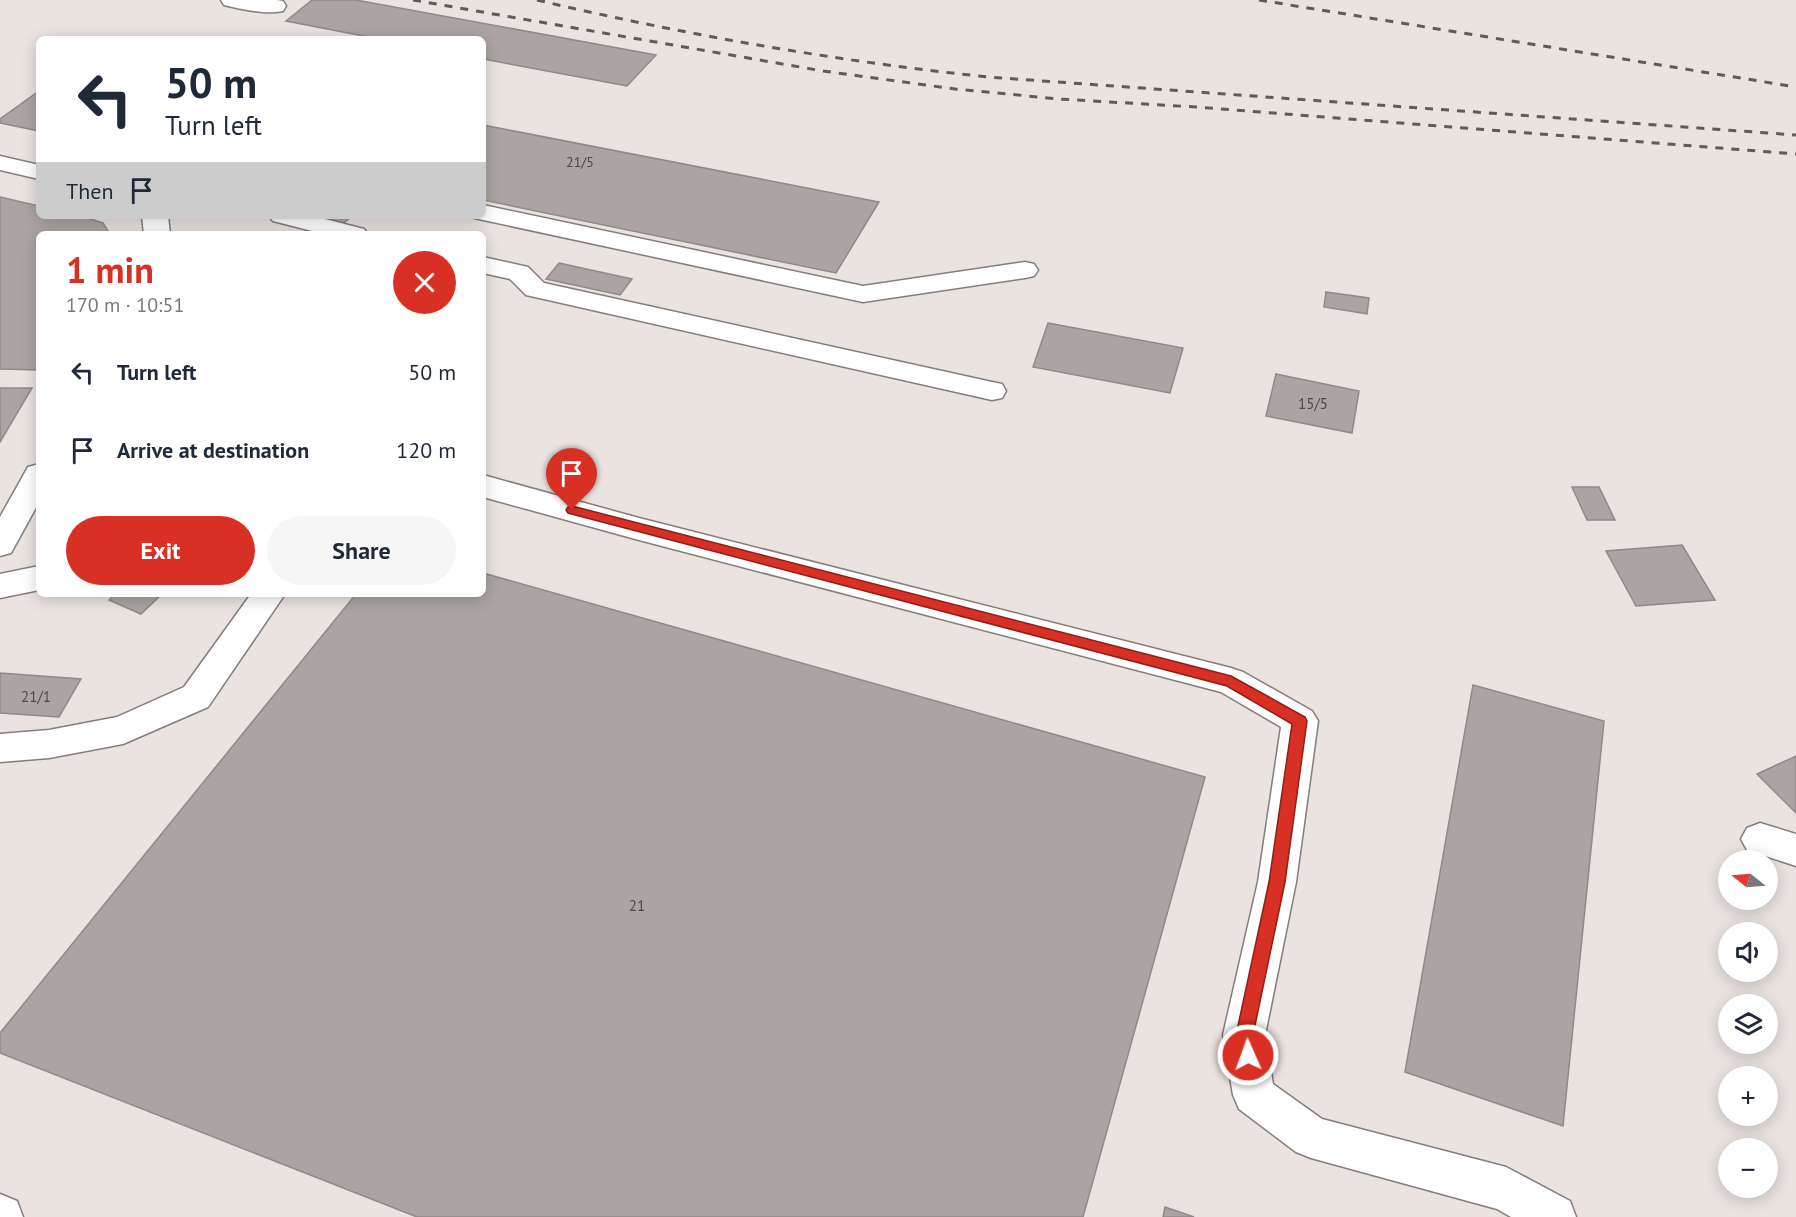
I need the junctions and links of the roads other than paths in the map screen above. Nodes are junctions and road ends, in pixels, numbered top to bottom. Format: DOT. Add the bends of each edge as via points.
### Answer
graph roads {
  1 [pos="232,0"];
  2 [pos="275,6"];
  3 [pos="0,163"];
  4 [pos="36,171"];
  5 [pos="486,214"];
  6 [pos="294,219"];
  7 [pos="343,231"];
  8 [pos="486,266"];
  9 [pos="1025,270"];
  10 [pos="992,391"];
  11 [pos="36,479"];
  12 [pos="486,487"];
  13 [pos="0,545"];
  14 [pos="36,579"];
  15 [pos="0,586"];
  16 [pos="266,597"];
  17 [pos="0,748"];
  18 [pos="1760,839"];
  19 [pos="1796,850"];
  20 [pos="1554,1217"];
  1 -- 2 [label="street"];
  3 -- 4 [label="street"];
  5 -- 9 [label="street" via="863,294"];
  6 -- 7 [label="street"];
  8 -- 10 [label="street" via="519,273 535,289"];
  11 -- 13 [label="street"];
  12 -- 20 [label="street" via="1231,681 1299,721 1277,882 1244,1035 1254,1095 1311,1137 1506,1189"];
  14 -- 15 [label="street"];
  16 -- 17 [label="street" via="196,697 123,730 49,744"];
  18 -- 19 [label="street"];
}
